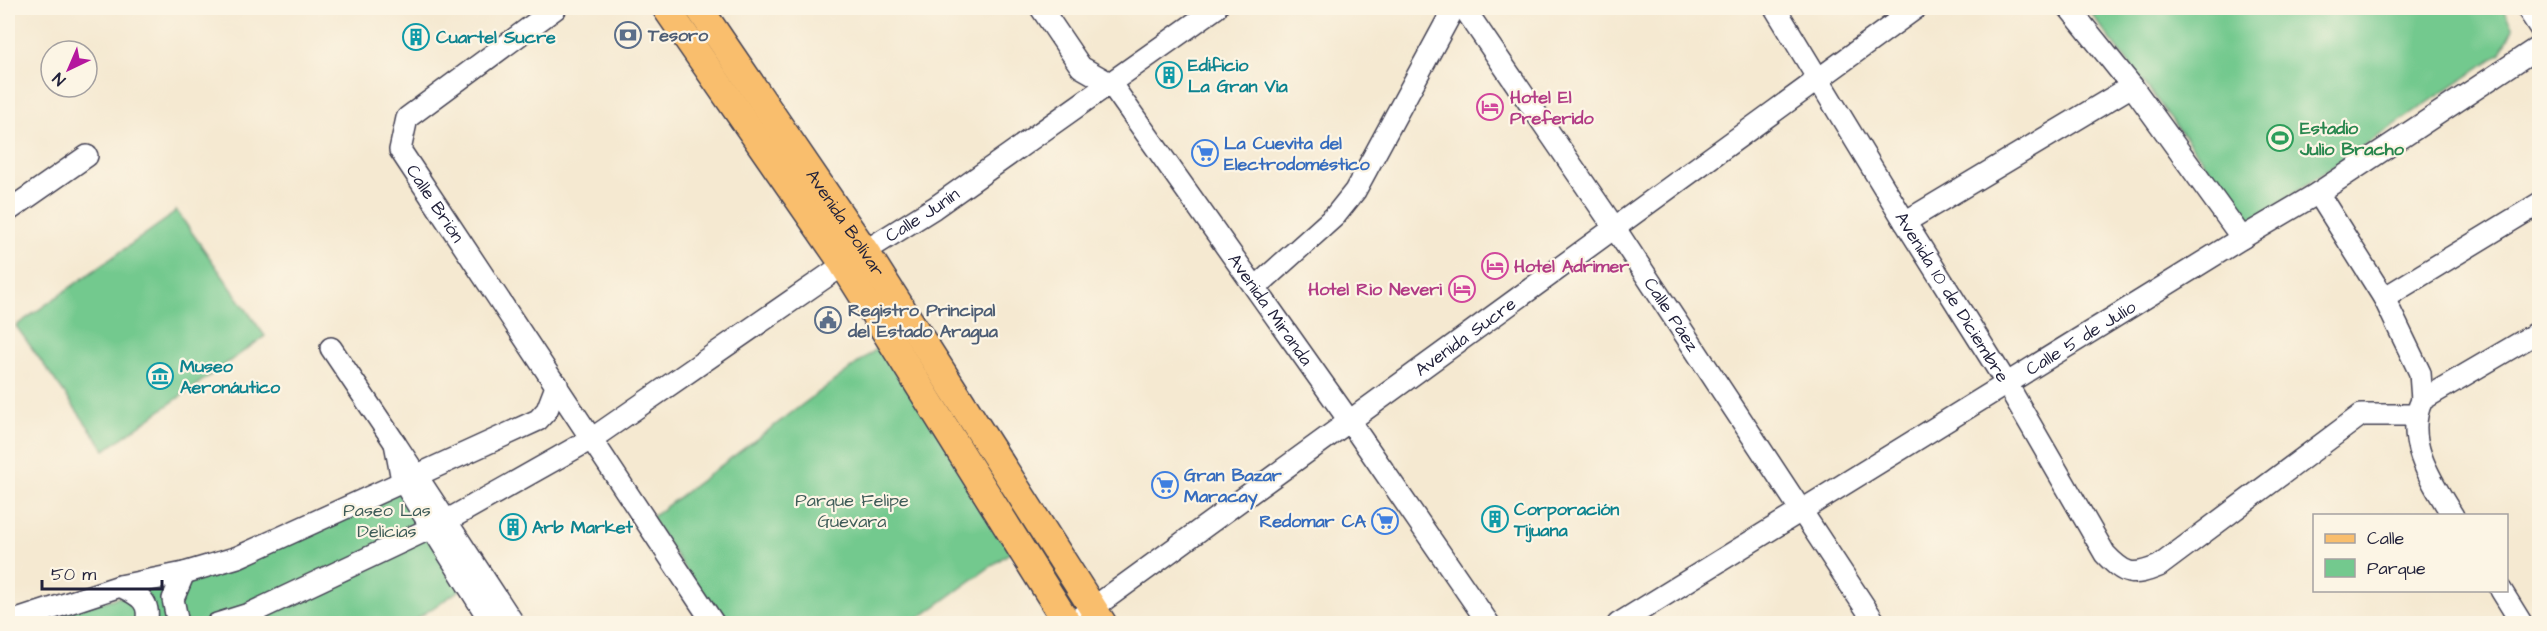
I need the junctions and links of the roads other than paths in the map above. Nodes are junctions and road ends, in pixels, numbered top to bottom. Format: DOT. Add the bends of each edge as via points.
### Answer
graph roads {
  1 [pos="556,8"];
  2 [pos="666,8"];
  3 [pos="699,8"];
  4 [pos="1041,8"];
  5 [pos="1216,8"];
  6 [pos="1454,8"];
  7 [pos="1464,8"];
  8 [pos="1775,8"];
  9 [pos="1916,8"];
  10 [pos="2069,8"];
  11 [pos="2528,8"];
  12 [pos="2540,28"];
  13 [pos="2540,46"];
  14 [pos="1818,77"];
  15 [pos="1111,84"];
  16 [pos="2132,86"];
  17 [pos="87,156"];
  18 [pos="2318,193"];
  19 [pos="2540,203"];
  20 [pos="8,211"];
  21 [pos="1905,222"];
  22 [pos="1614,227"];
  23 [pos="2242,238"];
  24 [pos="854,258"];
  25 [pos="1256,287"];
  26 [pos="2384,298"];
  27 [pos="2540,331"];
  28 [pos="331,348"];
  29 [pos="557,384"];
  30 [pos="2007,384"];
  31 [pos="2418,408"];
  32 [pos="1348,419"];
  33 [pos="593,438"];
  34 [pos="410,477"];
  35 [pos="1801,510"];
  36 [pos="2452,514"];
  37 [pos="438,524"];
  38 [pos="184,573"];
  39 [pos="120,586"];
  40 [pos="2502,592"];
  41 [pos="1098,616"];
  42 [pos="8,622"];
  43 [pos="146,624"];
  44 [pos="178,624"];
  45 [pos="217,624"];
  46 [pos="492,624"];
  47 [pos="514,624"];
  48 [pos="714,624"];
  49 [pos="1069,624"];
  50 [pos="1489,624"];
  51 [pos="1618,624"];
  52 [pos="1876,624"];
  53 [pos="2522,624"];
  1 -- 29 [label="street, Calle Brión" via="407,118 400,150"];
  2 -- 24 [label="main road, Avenida Bolívar"];
  3 -- 24 [label="main road, Avenida Bolívar"];
  4 -- 15 [label="street, Avenida Miranda" via="1081,67"];
  5 -- 15 [label="street, Calle Junín"];
  6 -- 25 [label="street" via="1355,191 1335,216"];
  7 -- 22 [label="street, Calle Páez"];
  8 -- 14 [label="street, Avenida 10 de Diciembre"];
  9 -- 14 [label="street, Avenida Sucre"];
  10 -- 16 [label="street"];
  11 -- 12 [label="street"];
  13 -- 18 [label="street, Calle 5 de Julio"];
  14 -- 21 [label="street, Avenida 10 de Diciembre"];
  14 -- 22 [label="street, Avenida Sucre"];
  15 -- 24 [label="street, Calle Junín" via="934,208"];
  15 -- 25 [label="street, Avenida Miranda"];
  16 -- 21 [label="street"];
  16 -- 23 [label="street"];
  17 -- 20 [label="street"];
  18 -- 23 [label="street, Calle 5 de Julio"];
  18 -- 26 [label="street"];
  19 -- 26 [label="street"];
  21 -- 30 [label="street, Avenida 10 de Diciembre"];
  22 -- 32 [label="street, Avenida Sucre"];
  22 -- 35 [label="street, Calle Páez"];
  23 -- 30 [label="street, Calle 5 de Julio"];
  24 -- 33 [label="street, Calle Junín"];
  24 -- 41 [label="main road, Avenida Bolívar"];
  24 -- 49 [label="main road, Avenida Bolívar"];
  25 -- 32 [label="street, Avenida Miranda"];
  26 -- 31 [label="street" via="2420,373"];
  27 -- 31 [label="street"];
  28 -- 34 [label="street" via="395,444"];
  29 -- 33 [label="street, Calle Brión"];
  29 -- 34 [label="street" via="547,410 538,420"];
  30 -- 31 [label="street, Avenida 10 de Diciembre" via="2105,554 2119,569 2137,574 2159,566 2361,416"];
  30 -- 35 [label="street, Calle 5 de Julio"];
  31 -- 36 [label="street" via="2418,450"];
  32 -- 41 [label="street, Avenida Sucre"];
  32 -- 50 [label="street, Avenida Miranda"];
  33 -- 37 [label="street, Calle Junín"];
  33 -- 48 [label="street, Calle Brión"];
  34 -- 37 [label="street"];
  34 -- 38 [label="street" via="238,557"];
  35 -- 51 [label="street, Calle 5 de Julio"];
  35 -- 52 [label="street, Calle Páez"];
  37 -- 45 [label="street, Calle Junín" via="249,615"];
  37 -- 46 [label="street"];
  37 -- 47 [label="street"];
  38 -- 39 [label="street"];
  38 -- 44 [label="street" via="173,600"];
  39 -- 42 [label="street"];
  39 -- 43 [label="street" via="143,598 149,614"];
  40 -- 53 [label="street"];
  41 -- 49 [label="street, Avenida Sucre"];
}
